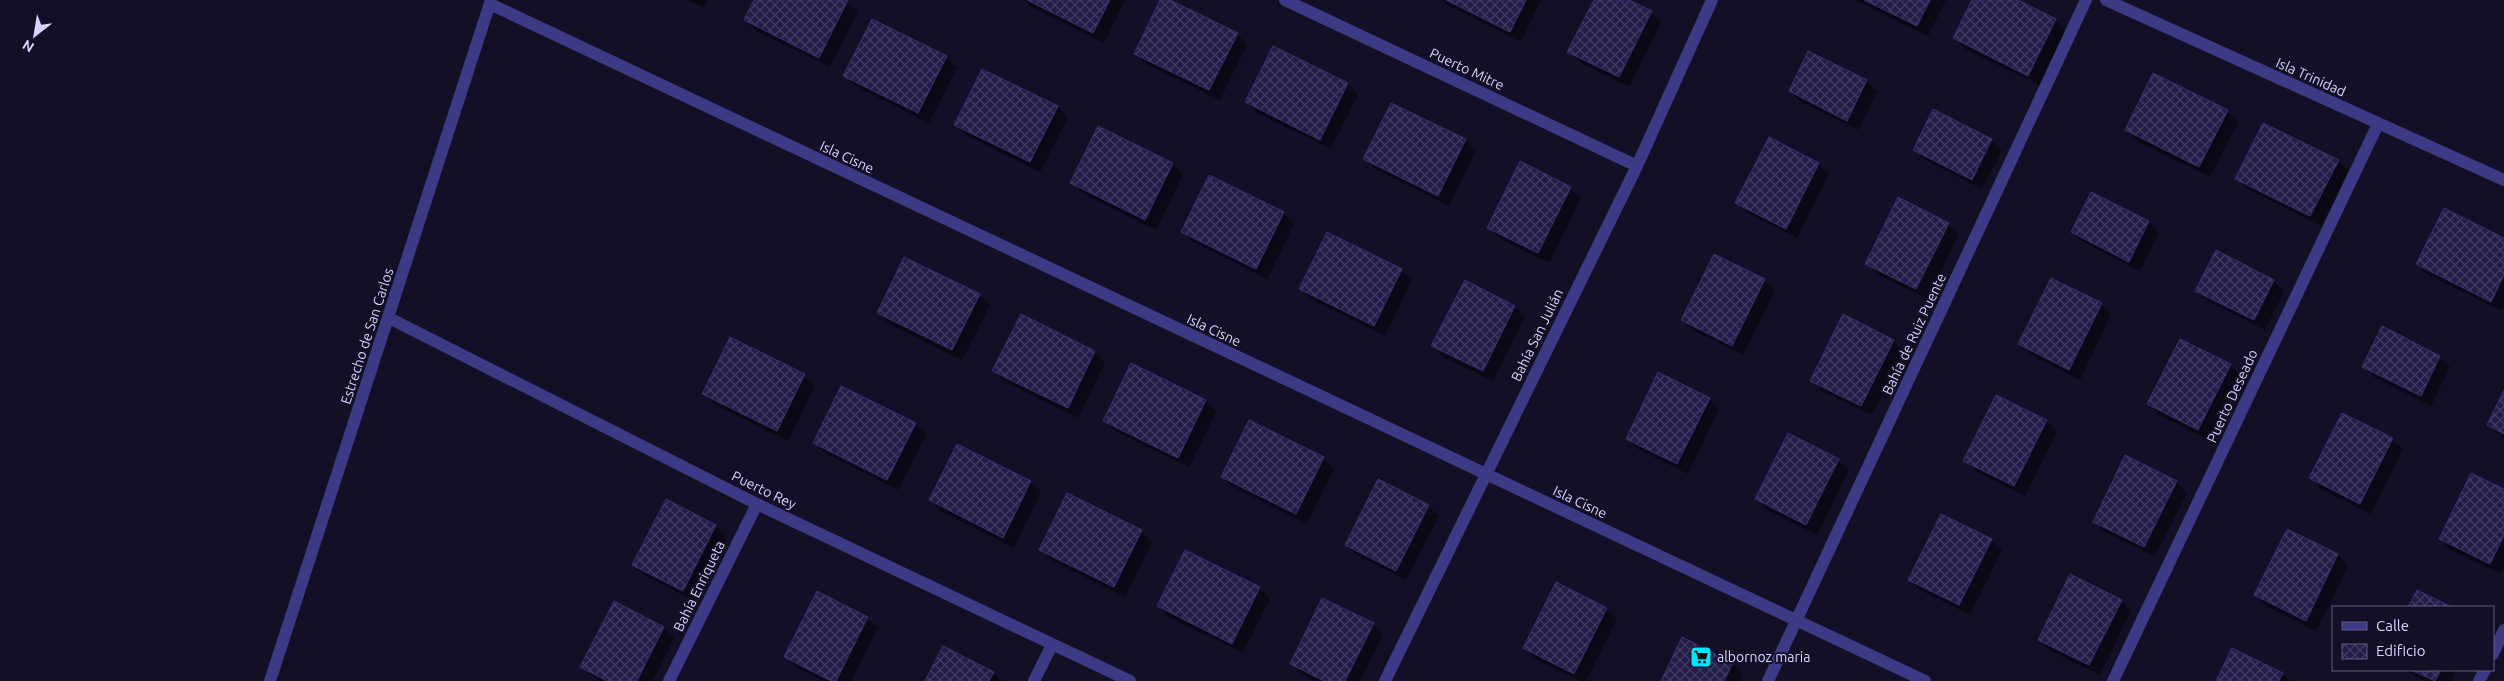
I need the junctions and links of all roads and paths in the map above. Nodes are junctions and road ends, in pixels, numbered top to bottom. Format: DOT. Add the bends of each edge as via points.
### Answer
graph roads {
  1 [pos="1285,0"];
  2 [pos="1712,0"];
  3 [pos="2086,0"];
  4 [pos="2106,0"];
  5 [pos="490,2"];
  6 [pos="2378,124"];
  7 [pos="1637,166"];
  8 [pos="2504,180"];
  9 [pos="389,318"];
  10 [pos="1486,475"];
  11 [pos="756,504"];
  12 [pos="1797,621"];
  13 [pos="2504,630"];
  14 [pos="1052,645"];
  15 [pos="2494,652"];
  16 [pos="270,681"];
  17 [pos="669,681"];
  18 [pos="1034,681"];
  19 [pos="1130,681"];
  20 [pos="1385,681"];
  21 [pos="1768,681"];
  22 [pos="1925,681"];
  23 [pos="2113,681"];
  1 -- 7 [label="street, Puerto Mitre"];
  2 -- 7 [label="street, Bahía San Julián"];
  3 -- 12 [label="street, Bahía de Ruiz Puente"];
  4 -- 6 [label="street, Isla Trinidad"];
  5 -- 9 [label="street, Estrecho de San Carlos"];
  5 -- 10 [label="street, Isla Cisne"];
  6 -- 8 [label="street, Isla Trinidad"];
  6 -- 23 [label="street, Puerto Deseado"];
  7 -- 10 [label="street, Bahía San Julián"];
  9 -- 11 [label="street, Puerto Rey"];
  9 -- 16 [label="street, Estrecho de San Carlos"];
  10 -- 12 [label="street, Isla Cisne"];
  10 -- 20 [label="street, Bahía San Julián"];
  11 -- 14 [label="street, Puerto Rey"];
  11 -- 17 [label="street, Bahía Enriqueta"];
  12 -- 21 [label="street, Bahía de Ruiz Puente"];
  12 -- 22 [label="street, Isla Cisne"];
  13 -- 15 [label="street"];
  14 -- 18 [label="street"];
  14 -- 19 [label="street, Puerto Rey"];
}
